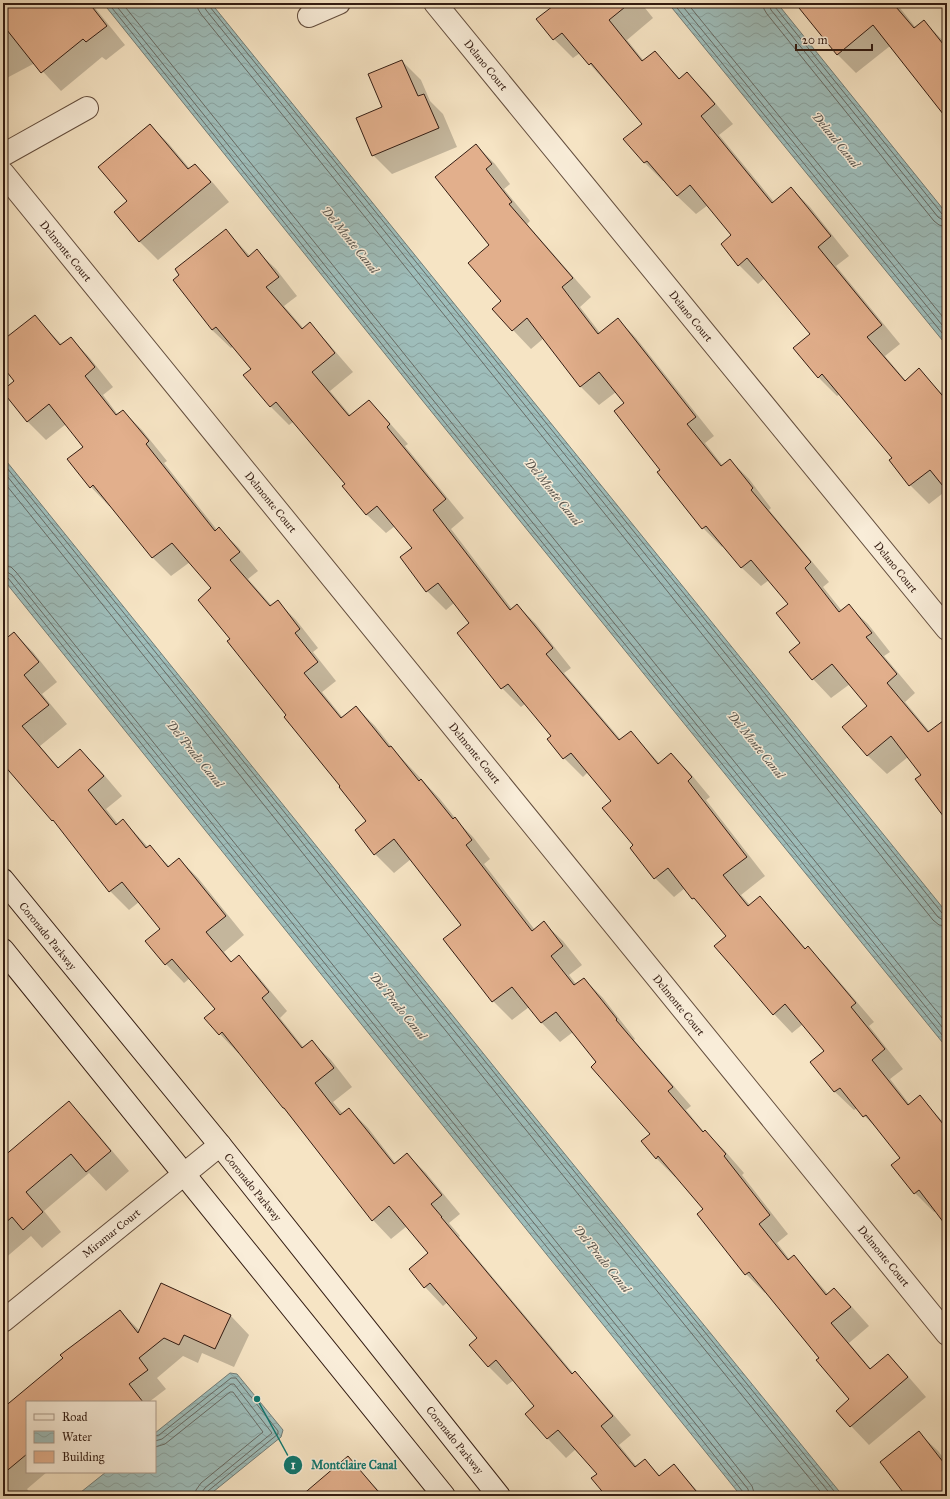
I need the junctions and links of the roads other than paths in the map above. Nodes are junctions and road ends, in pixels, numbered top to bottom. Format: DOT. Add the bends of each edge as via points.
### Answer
graph roads {
  1 [pos="339,3"];
  2 [pos="435,3"];
  3 [pos="309,16"];
  4 [pos="87,108"];
  5 [pos="3,155"];
  6 [pos="3,173"];
  7 [pos="947,629"];
  8 [pos="3,880"];
  9 [pos="3,950"];
  10 [pos="220,1145"];
  11 [pos="184,1174"];
  12 [pos="3,1321"];
  13 [pos="947,1334"];
  14 [pos="495,1494"];
  15 [pos="444,1496"];
  1 -- 3 [label="street"];
  2 -- 7 [label="street, Delano Court"];
  4 -- 5 [label="street"];
  6 -- 13 [label="street, Delmonte Court"];
  8 -- 10 [label="street, Coronado Parkway"];
  9 -- 11 [label="street"];
  10 -- 11 [label="street, Miramar Court"];
  10 -- 14 [label="street, Coronado Parkway"];
  11 -- 12 [label="street, Miramar Court"];
  11 -- 15 [label="street"];
}
